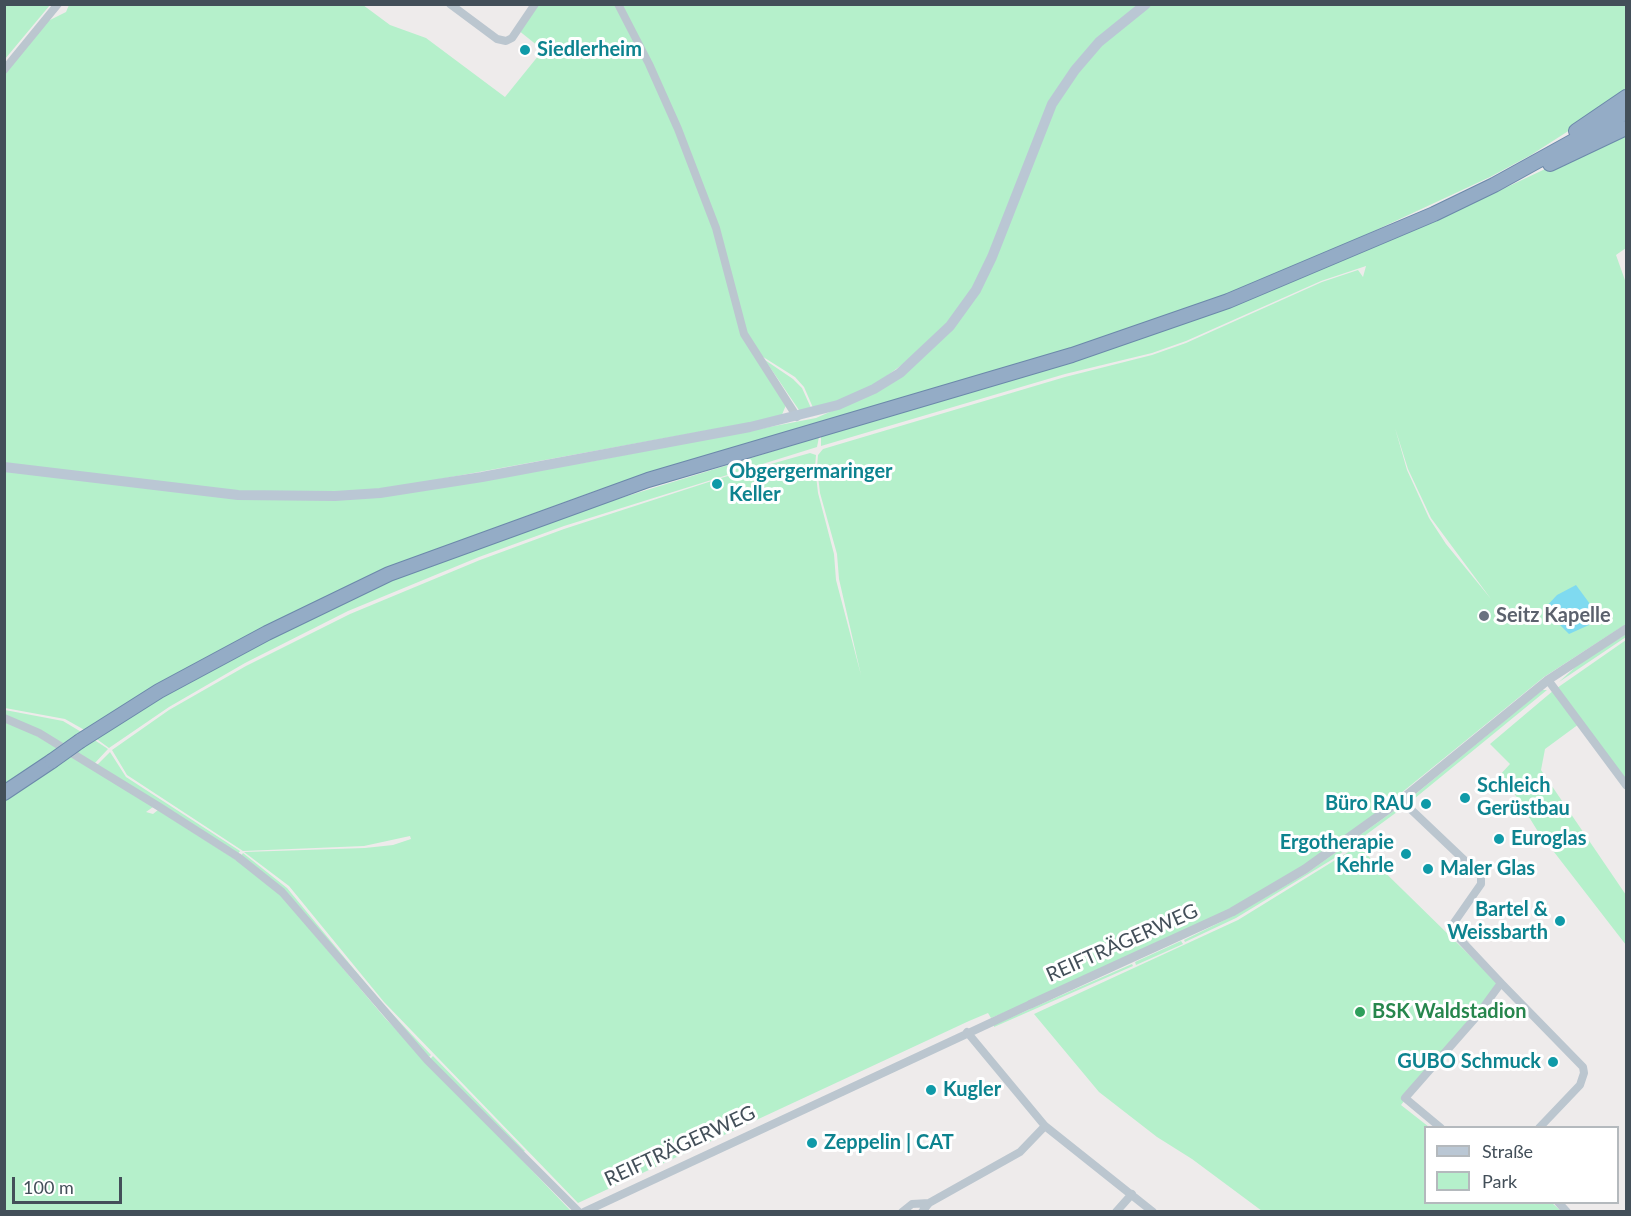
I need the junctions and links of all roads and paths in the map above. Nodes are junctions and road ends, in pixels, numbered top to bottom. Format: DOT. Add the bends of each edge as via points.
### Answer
graph roads {
  1 [pos="58,4"];
  2 [pos="450,4"];
  3 [pos="535,4"];
  4 [pos="618,4"];
  5 [pos="1146,4"];
  6 [pos="4,70"];
  7 [pos="1626,97"];
  8 [pos="1626,112"];
  9 [pos="1626,128"];
  10 [pos="1494,185"];
  11 [pos="796,417"];
  12 [pos="4,467"];
  13 [pos="1626,629"];
  14 [pos="1548,680"];
  15 [pos="4,718"];
  16 [pos="1626,785"];
  17 [pos="4,793"];
  18 [pos="1401,800"];
  19 [pos="1501,983"];
  20 [pos="1031,1004"];
  21 [pos="967,1032"];
  22 [pos="1045,1126"];
  23 [pos="1439,1126"];
  24 [pos="1541,1126"];
  25 [pos="1132,1194"];
  26 [pos="929,1203"];
  27 [pos="576,1210"];
  28 [pos="584,1212"];
  29 [pos="902,1212"];
  30 [pos="922,1212"];
  31 [pos="1116,1212"];
  32 [pos="1153,1212"];
  1 -- 6 [label="street"];
  2 -- 3 [label="street" via="496,39 506,41"];
  4 -- 11 [label="street" via="673,118 716,228 744,334"];
  5 -- 11 [label="main road" via="1099,42 1052,104 992,257 976,290 950,326 925,352 874,389"];
  7 -- 10 [label="highway"];
  8 -- 10 [label="highway"];
  9 -- 10 [label="highway" via="1539,169"];
  10 -- 17 [label="highway, bridge" via="1303,270 1140,332 648,480 389,574 159,691"];
  11 -- 12 [label="main road" via="435,485 334,496 238,495"];
  13 -- 14 [label="street, REIFTRÄGERWEG"];
  14 -- 16 [label="street"];
  14 -- 18 [label="street, REIFTRÄGERWEG"];
  15 -- 27 [label="street" via="39,733 238,857 282,892 427,1060"];
  18 -- 19 [label="street" via="1480,876 1480,884 1451,927"];
  18 -- 20 [label="street, REIFTRÄGERWEG" via="1329,854 1232,912"];
  19 -- 23 [label="street" via="1405,1098"];
  19 -- 24 [label="street" via="1583,1066 1580,1085"];
  20 -- 21 [label="street, REIFTRÄGERWEG"];
  21 -- 22 [label="street"];
  21 -- 28 [label="street, REIFTRÄGERWEG"];
  22 -- 25 [label="street"];
  22 -- 26 [label="street" via="1011,1158"];
  25 -- 31 [label="street"];
  25 -- 32 [label="street"];
  26 -- 29 [label="street" via="912,1204"];
  26 -- 30 [label="street"];
}
